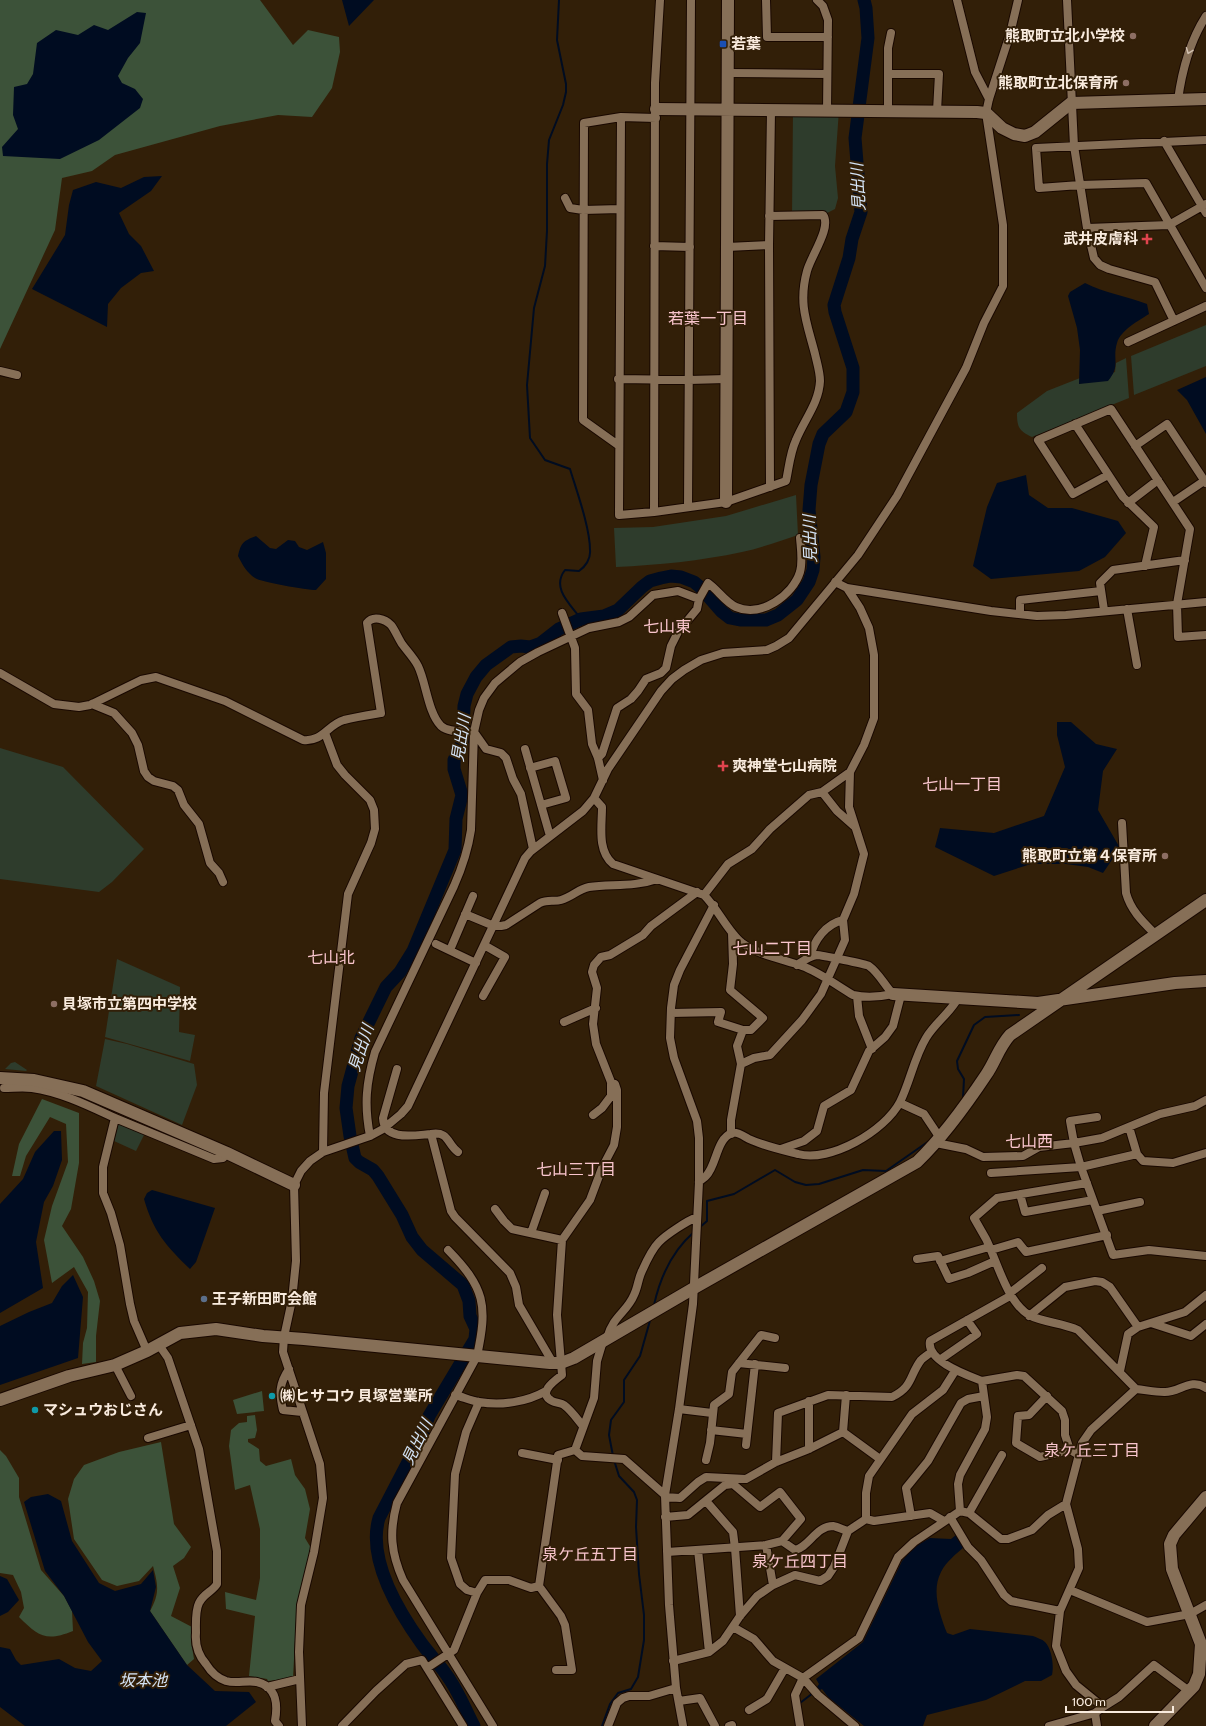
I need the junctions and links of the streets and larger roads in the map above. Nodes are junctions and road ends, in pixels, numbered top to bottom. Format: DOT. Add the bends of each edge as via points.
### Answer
graph roads {
  1 [pos="660,0"];
  2 [pos="691,0"];
  3 [pos="728,0"];
  4 [pos="766,0"];
  5 [pos="817,0"];
  6 [pos="958,0"];
  7 [pos="1018,0"];
  8 [pos="1067,0"];
  9 [pos="1206,16"];
  10 [pos="891,33"];
  11 [pos="828,37"];
  12 [pos="729,73"];
  13 [pos="827,74"];
  14 [pos="888,74"];
  15 [pos="989,99"];
  16 [pos="1178,100"];
  17 [pos="1206,100"];
  18 [pos="1071,103"];
  19 [pos="690,110"];
  20 [pos="729,110"];
  21 [pos="833,110"];
  22 [pos="771,111"];
  23 [pos="888,111"];
  24 [pos="937,111"];
  25 [pos="986,113"];
  26 [pos="656,114"];
  27 [pos="621,117"];
  28 [pos="1206,140"];
  29 [pos="1164,141"];
  30 [pos="1074,146"];
  31 [pos="1080,185"];
  32 [pos="565,198"];
  33 [pos="1205,208"];
  34 [pos="620,209"];
  35 [pos="583,210"];
  36 [pos="769,216"];
  37 [pos="1170,225"];
  38 [pos="1087,228"];
  39 [pos="769,245"];
  40 [pos="654,246"];
  41 [pos="690,247"];
  42 [pos="727,247"];
  43 [pos="1206,288"];
  44 [pos="1206,306"];
  45 [pos="1174,321"];
  46 [pos="1128,342"];
  47 [pos="0,371"];
  48 [pos="17,375"];
  49 [pos="618,379"];
  50 [pos="726,379"];
  51 [pos="654,380"];
  52 [pos="688,380"];
  53 [pos="1075,424"];
  54 [pos="618,445"];
  55 [pos="1136,446"];
  56 [pos="1108,475"];
  57 [pos="1158,480"];
  58 [pos="1205,482"];
  59 [pos="770,487"];
  60 [pos="726,502"];
  61 [pos="1173,502"];
  62 [pos="1128,503"];
  63 [pos="688,507"];
  64 [pos="654,512"];
  65 [pos="800,538"];
  66 [pos="1185,560"];
  67 [pos="1145,566"];
  68 [pos="835,582"];
  69 [pos="847,588"];
  70 [pos="1102,591"];
  71 [pos="699,599"];
  72 [pos="1206,602"];
  73 [pos="1177,604"];
  74 [pos="1126,609"];
  75 [pos="1104,610"];
  76 [pos="562,613"];
  77 [pos="1020,614"];
  78 [pos="1206,635"];
  79 [pos="572,637"];
  80 [pos="1137,665"];
  81 [pos="663,671"];
  82 [pos="0,673"];
  83 [pos="672,679"];
  84 [pos="92,704"];
  85 [pos="474,732"];
  86 [pos="325,733"];
  87 [pos="525,749"];
  88 [pos="598,758"];
  89 [pos="530,768"];
  90 [pos="850,772"];
  91 [pos="603,780"];
  92 [pos="822,792"];
  93 [pos="594,798"];
  94 [pos="541,805"];
  95 [pos="1122,823"];
  96 [pos="854,826"];
  97 [pos="550,836"];
  98 [pos="533,849"];
  99 [pos="657,879"];
  100 [pos="223,882"];
  101 [pos="701,893"];
  102 [pos="473,896"];
  103 [pos="1206,900"];
  104 [pos="714,905"];
  105 [pos="465,914"];
  106 [pos="843,920"];
  107 [pos="494,926"];
  108 [pos="732,933"];
  109 [pos="1156,935"];
  110 [pos="436,944"];
  111 [pos="484,946"];
  112 [pos="450,950"];
  113 [pos="810,957"];
  114 [pos="837,960"];
  115 [pos="476,963"];
  116 [pos="797,965"];
  117 [pos="828,980"];
  118 [pos="1206,981"];
  119 [pos="897,994"];
  120 [pos="483,996"];
  121 [pos="857,996"];
  122 [pos="958,998"];
  123 [pos="1064,999"];
  124 [pos="596,1008"];
  125 [pos="671,1013"];
  126 [pos="564,1022"];
  127 [pos="744,1030"];
  128 [pos="872,1049"];
  129 [pos="741,1064"];
  130 [pos="397,1069"];
  131 [pos="611,1082"];
  132 [pos="2,1083"];
  133 [pos="35,1085"];
  134 [pos="1206,1100"];
  135 [pos="900,1103"];
  136 [pos="593,1115"];
  137 [pos="1097,1117"];
  138 [pos="115,1118"];
  139 [pos="386,1127"];
  140 [pos="1129,1127"];
  141 [pos="431,1134"];
  142 [pos="731,1134"];
  143 [pos="370,1136"];
  144 [pos="938,1140"];
  145 [pos="1074,1143"];
  146 [pos="781,1149"];
  147 [pos="323,1152"];
  148 [pos="458,1152"];
  149 [pos="227,1153"];
  150 [pos="1206,1153"];
  151 [pos="1137,1154"];
  152 [pos="1081,1167"];
  153 [pos="991,1173"];
  154 [pos="699,1182"];
  155 [pos="1087,1183"];
  156 [pos="294,1184"];
  157 [pos="545,1193"];
  158 [pos="1020,1194"];
  159 [pos="1093,1200"];
  160 [pos="1140,1202"];
  161 [pos="495,1209"];
  162 [pos="1097,1211"];
  163 [pos="698,1217"];
  164 [pos="531,1233"];
  165 [pos="1106,1235"];
  166 [pos="562,1240"];
  167 [pos="990,1248"];
  168 [pos="448,1250"];
  169 [pos="1206,1256"];
  170 [pos="917,1259"];
  171 [pos="995,1260"];
  172 [pos="940,1261"];
  173 [pos="1042,1268"];
  174 [pos="694,1288"];
  175 [pos="1010,1295"];
  176 [pos="1206,1295"];
  177 [pos="1030,1316"];
  178 [pos="967,1320"];
  179 [pos="1151,1323"];
  180 [pos="1206,1324"];
  181 [pos="1138,1327"];
  182 [pos="284,1337"];
  183 [pos="775,1338"];
  184 [pos="605,1340"];
  185 [pos="159,1345"];
  186 [pos="147,1351"];
  187 [pos="931,1352"];
  188 [pos="477,1356"];
  189 [pos="941,1359"];
  190 [pos="557,1363"];
  191 [pos="740,1363"];
  192 [pos="755,1364"];
  193 [pos="115,1365"];
  194 [pos="785,1368"];
  195 [pos="289,1369"];
  196 [pos="955,1371"];
  197 [pos="1120,1371"];
  198 [pos="982,1381"];
  199 [pos="1206,1388"];
  200 [pos="1136,1389"];
  201 [pos="546,1391"];
  202 [pos="455,1395"];
  203 [pos="846,1395"];
  204 [pos="131,1396"];
  205 [pos="984,1396"];
  206 [pos="1047,1396"];
  207 [pos="0,1400"];
  208 [pos="809,1401"];
  209 [pos="479,1402"];
  210 [pos="679,1409"];
  211 [pos="302,1412"];
  212 [pos="712,1413"];
  213 [pos="191,1425"];
  214 [pos="584,1426"];
  215 [pos="711,1430"];
  216 [pos="843,1432"];
  217 [pos="747,1434"];
  218 [pos="148,1438"];
  219 [pos="746,1445"];
  220 [pos="809,1449"];
  221 [pos="575,1450"];
  222 [pos="1070,1450"];
  223 [pos="522,1453"];
  224 [pos="1002,1454"];
  225 [pos="1079,1455"];
  226 [pos="558,1460"];
  227 [pos="706,1460"];
  228 [pos="880,1460"];
  229 [pos="776,1462"];
  230 [pos="665,1496"];
  231 [pos="1206,1497"];
  232 [pos="706,1501"];
  233 [pos="1066,1504"];
  234 [pos="965,1512"];
  235 [pos="911,1516"];
  236 [pos="665,1517"];
  237 [pos="866,1519"];
  238 [pos="947,1519"];
  239 [pos="848,1531"];
  240 [pos="782,1541"];
  241 [pos="766,1545"];
  242 [pos="736,1548"];
  243 [pos="698,1550"];
  244 [pos="667,1552"];
  245 [pos="774,1585"];
  246 [pos="539,1586"];
  247 [pos="1070,1590"];
  248 [pos="477,1593"];
  249 [pos="1206,1605"];
  250 [pos="1060,1611"];
  251 [pos="1190,1614"];
  252 [pos="740,1616"];
  253 [pos="734,1627"];
  254 [pos="709,1652"];
  255 [pos="449,1654"];
  256 [pos="674,1661"];
  257 [pos="427,1668"];
  258 [pos="785,1668"];
  259 [pos="556,1670"];
  260 [pos="803,1678"];
  261 [pos="300,1679"];
  262 [pos="267,1687"];
  263 [pos="676,1688"];
  264 [pos="1189,1691"];
  265 [pos="679,1702"];
  266 [pos="1103,1707"];
  267 [pos="749,1710"];
  268 [pos="1095,1713"];
  269 [pos="279,1726"];
  270 [pos="302,1726"];
  271 [pos="342,1726"];
  272 [pos="463,1726"];
  273 [pos="493,1726"];
  274 [pos="608,1726"];
  275 [pos="684,1726"];
  276 [pos="715,1726"];
  277 [pos="800,1726"];
  278 [pos="855,1726"];
  279 [pos="1050,1726"];
  280 [pos="1097,1726"];
  281 [pos="1155,1726"];
  1 -- 26 [label="street" via="655,82"];
  2 -- 19 [label="street"];
  3 -- 12 [label="street"];
  4 -- 11 [label="street" via="767,37"];
  5 -- 11 [label="street" via="823,6 828,20"];
  6 -- 15 [label="street" via="975,72"];
  7 -- 15 [label="street"];
  8 -- 18 [label="street"];
  9 -- 16 [label="street, one-way" via="1188,52"];
  10 -- 14 [label="street"];
  11 -- 13 [label="street"];
  12 -- 13 [label="street"];
  12 -- 20 [label="street"];
  13 -- 21 [label="street"];
  14 -- 23 [label="street"];
  14 -- 24 [label="street" via="939,74"];
  15 -- 25 [label="street"];
  16 -- 17 [label="street"];
  16 -- 18 [label="street"];
  18 -- 25 [label="street" via="1034,132 1024,136 1002,128"];
  18 -- 30 [label="street"];
  19 -- 20 [label="street"];
  19 -- 26 [label="street"];
  19 -- 41 [label="street"];
  20 -- 22 [label="street"];
  20 -- 42 [label="street"];
  21 -- 22 [label="street"];
  21 -- 23 [label="street"];
  22 -- 36 [label="street"];
  23 -- 24 [label="street"];
  24 -- 25 [label="street"];
  25 -- 68 [label="street" via="1003,225 1003,286 984,323 966,368 897,496 858,555"];
  26 -- 27 [label="street"];
  26 -- 40 [label="street"];
  27 -- 34 [label="street"];
  27 -- 35 [label="street" via="584,123"];
  28 -- 29 [label="street"];
  29 -- 30 [label="street"];
  29 -- 33 [label="street"];
  30 -- 31 [label="street"];
  30 -- 31 [label="street" via="1036,148 1039,188"];
  31 -- 37 [label="street" via="1146,183"];
  31 -- 38 [label="street"];
  32 -- 35 [label="street" via="570,208"];
  33 -- 37 [label="street"];
  34 -- 35 [label="street"];
  34 -- 49 [label="street"];
  35 -- 54 [label="street" via="583,420"];
  36 -- 39 [label="street"];
  36 -- 59 [label="street" via="822,215 826,219 826,228 807,270 802,298 820,380 817,397 796,439 786,481"];
  37 -- 38 [label="street"];
  37 -- 43 [label="street"];
  38 -- 45 [label="street" via="1094,258 1100,265 1155,282"];
  39 -- 42 [label="street"];
  39 -- 59 [label="street"];
  40 -- 41 [label="street"];
  40 -- 51 [label="street"];
  41 -- 52 [label="street"];
  42 -- 50 [label="street"];
  44 -- 45 [label="street"];
  45 -- 46 [label="street"];
  47 -- 48 [label="street"];
  49 -- 51 [label="street"];
  49 -- 54 [label="street"];
  50 -- 52 [label="street"];
  50 -- 60 [label="street"];
  51 -- 52 [label="street"];
  51 -- 64 [label="street"];
  52 -- 63 [label="street"];
  53 -- 55 [label="street" via="1111,409"];
  53 -- 56 [label="street"];
  53 -- 56 [label="street" via="1038,440 1073,494"];
  54 -- 64 [label="street" via="619,515"];
  55 -- 57 [label="street"];
  55 -- 58 [label="street" via="1167,424"];
  56 -- 62 [label="street"];
  57 -- 61 [label="street"];
  57 -- 62 [label="street"];
  58 -- 61 [label="street"];
  59 -- 60 [label="street"];
  60 -- 63 [label="street"];
  61 -- 66 [label="street" via="1190,529"];
  62 -- 67 [label="street" via="1154,527"];
  63 -- 64 [label="street"];
  65 -- 71 [label="street" via="800,572 789,592 774,603 756,609 736,607 708,583"];
  66 -- 67 [label="street"];
  66 -- 73 [label="street"];
  67 -- 70 [label="street" via="1113,570 1100,583"];
  68 -- 69 [label="street"];
  68 -- 83 [label="street" via="789,638 776,646 767,650 723,653 701,660"];
  69 -- 77 [label="street"];
  69 -- 90 [label="street" via="869,628 874,655 874,718"];
  70 -- 75 [label="street"];
  70 -- 77 [label="street" via="1020,600"];
  71 -- 79 [label="street" via="678,591 653,595 624,619 589,628"];
  71 -- 81 [label="street" via="697,609 678,632 671,646"];
  72 -- 73 [label="street"];
  73 -- 74 [label="street"];
  73 -- 78 [label="street" via="1178,637"];
  74 -- 75 [label="street"];
  74 -- 80 [label="street"];
  75 -- 77 [label="street" via="1066,615"];
  76 -- 79 [label="street"];
  79 -- 85 [label="street" via="520,662 495,683 484,698"];
  79 -- 88 [label="street" via="575,648 576,694 588,710 592,744"];
  81 -- 83 [label="street"];
  81 -- 88 [label="street" via="646,679 631,699 617,708 602,754"];
  82 -- 84 [label="street" via="54,704 80,707"];
  83 -- 91 [label="street" via="661,691"];
  84 -- 86 [label="street" via="141,680 156,677 225,701 303,740 317,739"];
  84 -- 100 [label="street" via="114,713 132,733 138,745 144,772 148,777 178,790 184,805 199,824 210,863"];
  85 -- 86 [label="street" via="451,730 442,726 437,720 418,667 391,625 374,618 367,623 381,713 343,720"];
  85 -- 98 [label="street" via="486,749 501,753 506,758 521,794"];
  85 -- 143 [label="street" via="469,846 454,886 375,1052 366,1092 366,1115"];
  86 -- 147 [label="street" via="337,765 370,800 374,810 375,829 348,894 324,1093"];
  87 -- 89 [label="street"];
  88 -- 91 [label="street"];
  89 -- 94 [label="street"];
  89 -- 94 [label="street" via="555,761 566,798"];
  90 -- 92 [label="street"];
  90 -- 96 [label="street" via="849,807"];
  91 -- 93 [label="street"];
  92 -- 96 [label="street" via="837,811"];
  92 -- 101 [label="street" via="809,795 770,828 752,849 728,864"];
  93 -- 97 [label="street" via="583,811"];
  93 -- 99 [label="street" via="602,807 602,848 606,859 613,864"];
  94 -- 97 [label="street"];
  95 -- 109 [label="street" via="1126,893 1129,904"];
  96 -- 106 [label="street" via="864,854 854,894"];
  97 -- 98 [label="street"];
  98 -- 107 [label="street" via="518,868"];
  99 -- 101 [label="street"];
  99 -- 107 [label="street" via="644,884 588,887 559,901 546,900 506,925"];
  101 -- 104 [label="street"];
  101 -- 124 [label="street" via="651,926 644,935 610,955 601,957 592,972 597,988"];
  102 -- 105 [label="street"];
  103 -- 109 [label="street"];
  104 -- 108 [label="street"];
  104 -- 125 [label="street" via="674,985"];
  105 -- 107 [label="street"];
  105 -- 112 [label="street"];
  106 -- 113 [label="street" via="827,927 812,948"];
  106 -- 114 [label="street" via="845,940"];
  107 -- 111 [label="street"];
  108 -- 116 [label="street" via="750,948"];
  108 -- 127 [label="street" via="733,964 730,990 763,1018 751,1030"];
  109 -- 123 [label="street"];
  110 -- 112 [label="street"];
  111 -- 115 [label="street"];
  111 -- 120 [label="street" via="505,957"];
  112 -- 115 [label="street"];
  113 -- 114 [label="street" via="819,955"];
  113 -- 116 [label="street"];
  114 -- 117 [label="street"];
  114 -- 119 [label="street" via="868,966"];
  115 -- 139 [label="street" via="408,1106"];
  116 -- 117 [label="street"];
  117 -- 121 [label="street"];
  117 -- 129 [label="street" via="802,1020 770,1055"];
  118 -- 123 [label="street"];
  119 -- 121 [label="street"];
  119 -- 122 [label="street"];
  119 -- 128 [label="street" via="893,1026"];
  121 -- 128 [label="street" via="859,1016"];
  122 -- 123 [label="street" via="1038,1003"];
  122 -- 135 [label="street" via="926,1038"];
  123 -- 144 [label="street" via="1010,1035 1002,1044 987,1073"];
  124 -- 126 [label="street"];
  124 -- 131 [label="street" via="596,1044"];
  125 -- 127 [label="street" via="721,1012 718,1022"];
  125 -- 154 [label="street" via="670,1038 674,1058 697,1122"];
  127 -- 129 [label="street" via="737,1046"];
  128 -- 146 [label="street" via="864,1060 851,1090 824,1106 817,1131 804,1141"];
  129 -- 142 [label="street"];
  130 -- 139 [label="street" via="383,1118"];
  131 -- 136 [label="street" via="612,1096"];
  131 -- 166 [label="street" via="617,1090 617,1127 614,1145 590,1200"];
  132 -- 133 [label="street"];
  133 -- 138 [label="street"];
  133 -- 149 [label="street" via="84,1091"];
  134 -- 140 [label="street" via="1195,1106 1160,1114"];
  135 -- 144 [label="street" via="924,1114"];
  135 -- 146 [label="street" via="881,1126 836,1152 807,1156"];
  137 -- 145 [label="street" via="1070,1121"];
  138 -- 149 [label="street" via="214,1159 223,1158"];
  138 -- 186 [label="street" via="104,1167 102,1193 111,1213 120,1246 134,1321"];
  139 -- 141 [label="street" via="397,1136"];
  139 -- 143 [label="street"];
  140 -- 145 [label="street" via="1102,1138"];
  140 -- 151 [label="street"];
  141 -- 148 [label="street" via="439,1132 444,1135"];
  141 -- 190 [label="street" via="451,1211 510,1273 519,1305"];
  142 -- 146 [label="street" via="735,1132"];
  142 -- 154 [label="street" via="725,1139 707,1176"];
  143 -- 147 [label="street"];
  144 -- 145 [label="street" via="983,1157 1023,1156 1039,1147"];
  144 -- 174 [label="street" via="917,1162"];
  145 -- 152 [label="street"];
  147 -- 156 [label="street" via="310,1161"];
  149 -- 156 [label="street"];
  150 -- 151 [label="street" via="1174,1162 1143,1160"];
  151 -- 152 [label="street"];
  152 -- 153 [label="street"];
  152 -- 155 [label="street"];
  154 -- 163 [label="street"];
  155 -- 158 [label="street"];
  155 -- 159 [label="street"];
  156 -- 182 [label="street" via="296,1261 292,1300"];
  157 -- 164 [label="street"];
  158 -- 159 [label="street" via="1025,1212"];
  158 -- 167 [label="street" via="997,1198 974,1218"];
  159 -- 162 [label="street"];
  160 -- 162 [label="street"];
  161 -- 164 [label="street" via="512,1229"];
  162 -- 165 [label="street"];
  163 -- 174 [label="street"];
  163 -- 184 [label="street" via="691,1219 659,1242 644,1267 634,1294 609,1329"];
  164 -- 166 [label="street"];
  165 -- 167 [label="street" via="1026,1252 1018,1242"];
  165 -- 169 [label="street" via="1113,1255 1149,1250"];
  166 -- 190 [label="street"];
  167 -- 171 [label="street"];
  167 -- 172 [label="street"];
  168 -- 188 [label="street" via="464,1267 477,1288 484,1319"];
  170 -- 172 [label="street" via="938,1256"];
  171 -- 172 [label="street" via="949,1279"];
  171 -- 175 [label="street"];
  173 -- 175 [label="street"];
  174 -- 184 [label="street"];
  174 -- 210 [label="street"];
  175 -- 177 [label="street" via="1018,1308"];
  175 -- 178 [label="street"];
  176 -- 179 [label="street" via="1185,1312"];
  177 -- 181 [label="street" via="1065,1287 1095,1281 1110,1287"];
  177 -- 197 [label="street" via="1078,1330"];
  178 -- 187 [label="street" via="930,1341"];
  178 -- 189 [label="street" via="977,1334"];
  179 -- 180 [label="street" via="1191,1336"];
  179 -- 181 [label="street"];
  181 -- 197 [label="street" via="1128,1334"];
  182 -- 185 [label="street" via="206,1330 180,1333"];
  182 -- 188 [label="street"];
  182 -- 195 [label="street" via="283,1352"];
  183 -- 191 [label="street" via="761,1336"];
  184 -- 190 [label="street" via="574,1358"];
  184 -- 214 [label="street" via="597,1361 594,1398"];
  185 -- 186 [label="street"];
  185 -- 213 [label="street" via="168,1358"];
  186 -- 193 [label="street"];
  187 -- 189 [label="street"];
  187 -- 203 [label="street" via="922,1359 907,1387 892,1397"];
  188 -- 190 [label="street"];
  188 -- 202 [label="street"];
  189 -- 196 [label="street"];
  190 -- 201 [label="street" via="562,1375"];
  191 -- 192 [label="street"];
  191 -- 212 [label="street" via="732,1372 729,1394 714,1406"];
  192 -- 194 [label="street"];
  192 -- 217 [label="street"];
  193 -- 204 [label="street"];
  193 -- 207 [label="street" via="68,1376"];
  195 -- 211 [label="street"];
  195 -- 211 [label="street" via="280,1387 283,1410"];
  196 -- 198 [label="street"];
  196 -- 228 [label="street" via="943,1390 912,1414"];
  197 -- 200 [label="street"];
  198 -- 205 [label="street"];
  198 -- 206 [label="street" via="1024,1376"];
  199 -- 200 [label="street" via="1202,1385 1188,1384 1166,1393"];
  200 -- 225 [label="street" via="1091,1430 1082,1443"];
  201 -- 209 [label="street" via="521,1401"];
  201 -- 214 [label="street" via="552,1401 564,1405"];
  202 -- 209 [label="street"];
  202 -- 255 [label="street" via="397,1503 392,1535 395,1563 403,1580"];
  203 -- 208 [label="street" via="828,1395"];
  203 -- 216 [label="street"];
  205 -- 234 [label="street" via="987,1417 985,1430 960,1475 958,1484"];
  205 -- 235 [label="street" via="962,1403 928,1461 906,1488"];
  206 -- 222 [label="street" via="1062,1411"];
  206 -- 222 [label="street" via="1029,1415 1018,1416 1016,1444 1040,1457"];
  208 -- 220 [label="street"];
  208 -- 229 [label="street" via="778,1413"];
  209 -- 248 [label="street" via="466,1432 455,1474 451,1558 460,1584 467,1590"];
  210 -- 212 [label="street"];
  210 -- 230 [label="street"];
  211 -- 261 [label="street" via="320,1464 324,1498 301,1605"];
  212 -- 215 [label="street"];
  213 -- 218 [label="street"];
  213 -- 262 [label="street" via="199,1449 217,1551 217,1584 202,1596 197,1605 196,1640 199,1656 214,1674 225,1681 256,1682"];
  214 -- 221 [label="street"];
  215 -- 217 [label="street"];
  215 -- 227 [label="street"];
  216 -- 220 [label="street"];
  216 -- 228 [label="street"];
  217 -- 219 [label="street"];
  220 -- 229 [label="street"];
  221 -- 226 [label="street" via="558,1456"];
  221 -- 230 [label="street" via="582,1456 624,1459"];
  222 -- 225 [label="street"];
  223 -- 226 [label="street"];
  224 -- 234 [label="street"];
  225 -- 233 [label="street"];
  226 -- 246 [label="street"];
  228 -- 237 [label="street" via="869,1476"];
  229 -- 230 [label="street" via="746,1479 706,1477 680,1498"];
  230 -- 236 [label="street"];
  231 -- 251 [label="street" via="1174,1535 1170,1544 1172,1569"];
  232 -- 236 [label="street" via="688,1515"];
  232 -- 240 [label="street" via="725,1485 733,1484 760,1507 780,1492 801,1519"];
  232 -- 242 [label="street" via="733,1532"];
  233 -- 234 [label="street" via="1048,1515 1032,1530 1008,1540 1001,1539"];
  233 -- 247 [label="street" via="1078,1549 1079,1568"];
  234 -- 238 [label="street"];
  235 -- 237 [label="street" via="874,1521"];
  235 -- 238 [label="street" via="930,1513"];
  236 -- 244 [label="street"];
  237 -- 239 [label="street"];
  238 -- 250 [label="street" via="1011,1601"];
  238 -- 260 [label="street" via="914,1542 898,1557 859,1638"];
  239 -- 240 [label="street" via="832,1526 818,1532 800,1549 795,1550"];
  239 -- 245 [label="street" via="828,1576 820,1581 795,1575"];
  240 -- 241 [label="street"];
  241 -- 242 [label="street"];
  241 -- 245 [label="street"];
  242 -- 243 [label="street"];
  242 -- 252 [label="street"];
  243 -- 244 [label="street"];
  243 -- 254 [label="street"];
  244 -- 256 [label="street"];
  245 -- 252 [label="street" via="757,1596"];
  246 -- 248 [label="street" via="531,1588 509,1580 485,1580"];
  246 -- 259 [label="street" via="565,1625 572,1670"];
  247 -- 250 [label="street"];
  247 -- 251 [label="street" via="1147,1622"];
  248 -- 255 [label="street" via="454,1650"];
  249 -- 251 [label="street"];
  250 -- 266 [label="street" via="1056,1646 1066,1671 1076,1685"];
  251 -- 264 [label="street" via="1201,1644 1199,1674"];
  252 -- 253 [label="street"];
  253 -- 254 [label="street" via="723,1641"];
  253 -- 258 [label="street" via="754,1639 773,1661"];
  254 -- 256 [label="street"];
  255 -- 257 [label="street"];
  255 -- 273 [label="street"];
  256 -- 263 [label="street"];
  257 -- 271 [label="street" via="422,1660 406,1664"];
  257 -- 272 [label="street"];
  258 -- 260 [label="street"];
  258 -- 267 [label="street" via="766,1699"];
  260 -- 277 [label="street" via="795,1695"];
  260 -- 278 [label="street"];
  261 -- 262 [label="street"];
  261 -- 270 [label="street"];
  262 -- 269 [label="street" via="276,1700 275,1721"];
  263 -- 265 [label="street"];
  263 -- 274 [label="street" via="649,1696 623,1698 617,1703"];
  264 -- 266 [label="street" via="1154,1665 1119,1697"];
  264 -- 281 [label="street"];
  265 -- 275 [label="street"];
  265 -- 276 [label="street" via="700,1698"];
  266 -- 268 [label="street"];
  268 -- 279 [label="street"];
  268 -- 280 [label="street"];
}
